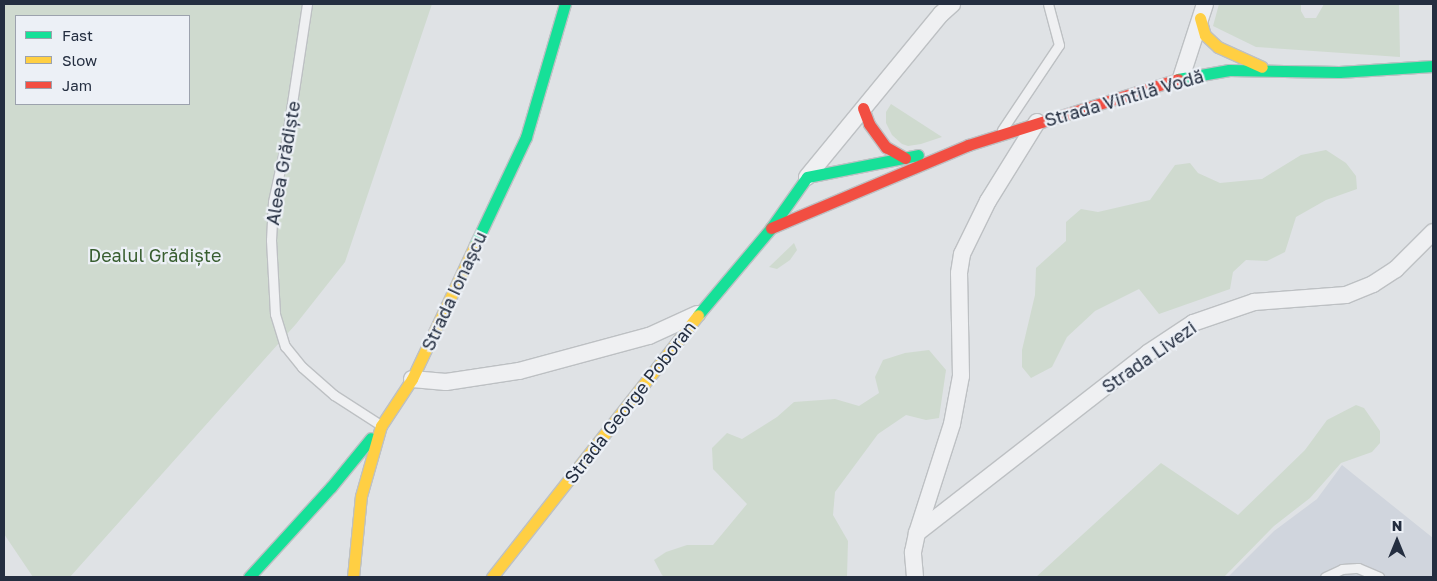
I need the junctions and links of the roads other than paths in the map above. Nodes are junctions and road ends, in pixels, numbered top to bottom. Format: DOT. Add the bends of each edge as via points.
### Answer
graph roads {
  1 [pos="307,4"];
  2 [pos="565,4"];
  3 [pos="1048,4"];
  4 [pos="941,7"];
  5 [pos="1202,11"];
  6 [pos="1433,66"];
  7 [pos="1268,70"];
  8 [pos="1181,78"];
  9 [pos="864,108"];
  10 [pos="1037,122"];
  11 [pos="999,135"];
  12 [pos="968,145"];
  13 [pos="905,158"];
  14 [pos="812,185"];
  15 [pos="829,204"];
  16 [pos="771,228"];
  17 [pos="1433,232"];
  18 [pos="699,314"];
  19 [pos="412,379"];
  20 [pos="381,426"];
  21 [pos="917,533"];
  22 [pos="249,577"];
  23 [pos="353,577"];
  24 [pos="492,577"];
  25 [pos="915,577"];
  26 [pos="1325,577"];
  27 [pos="1379,577"];
  1 -- 20 [label="lane, Aleea Grădiște" via="287,138 273,202 271,240 275,314 285,346 302,366 334,395"];
  2 -- 19 [label="main road, Strada Ionașcu" via="526,137"];
  3 -- 11 [label="lane" via="1059,45"];
  4 -- 9 [label="street"];
  5 -- 7 [label="main road" via="1205,35 1218,47"];
  5 -- 8 [label="street"];
  6 -- 7 [label="main road, Strada Vintilă Vodă" via="1413,70 1339,72"];
  7 -- 8 [label="main road, Strada Vintilă Vodă" via="1229,70"];
  8 -- 10 [label="main road, Strada Vintilă Vodă"];
  9 -- 13 [label="main road" via="876,136 886,147"];
  9 -- 14 [label="street"];
  10 -- 11 [label="main road, Strada Vintilă Vodă"];
  10 -- 21 [label="street" via="968,237 962,254 958,401"];
  11 -- 12 [label="main road, Strada Vintilă Vodă"];
  12 -- 13 [label="main road, Strada Vintilă Vodă"];
  12 -- 15 [label="main road, Strada Vintilă Vodă"];
  13 -- 14 [label="main road, Strada Vintilă Vodă"];
  14 -- 15 [label="main road"];
  14 -- 16 [label="main road, Strada George Poboran"];
  15 -- 16 [label="main road, Strada Vintilă Vodă"];
  16 -- 18 [label="main road, Strada George Poboran"];
  17 -- 21 [label="street, Strada Livezi" via="1396,269 1373,284 1346,295 1254,302 1193,323 1148,353"];
  18 -- 19 [label="street" via="649,336 519,371 446,382"];
  18 -- 24 [label="main road, Strada George Poboran"];
  19 -- 20 [label="main road, Strada Ionașcu"];
  20 -- 22 [label="main road" via="336,482"];
  20 -- 23 [label="main road, Strada Ionașcu" via="361,496"];
  21 -- 25 [label="street" via="913,552"];
  26 -- 27 [label="lane" via="1342,569 1358,568"];
}
